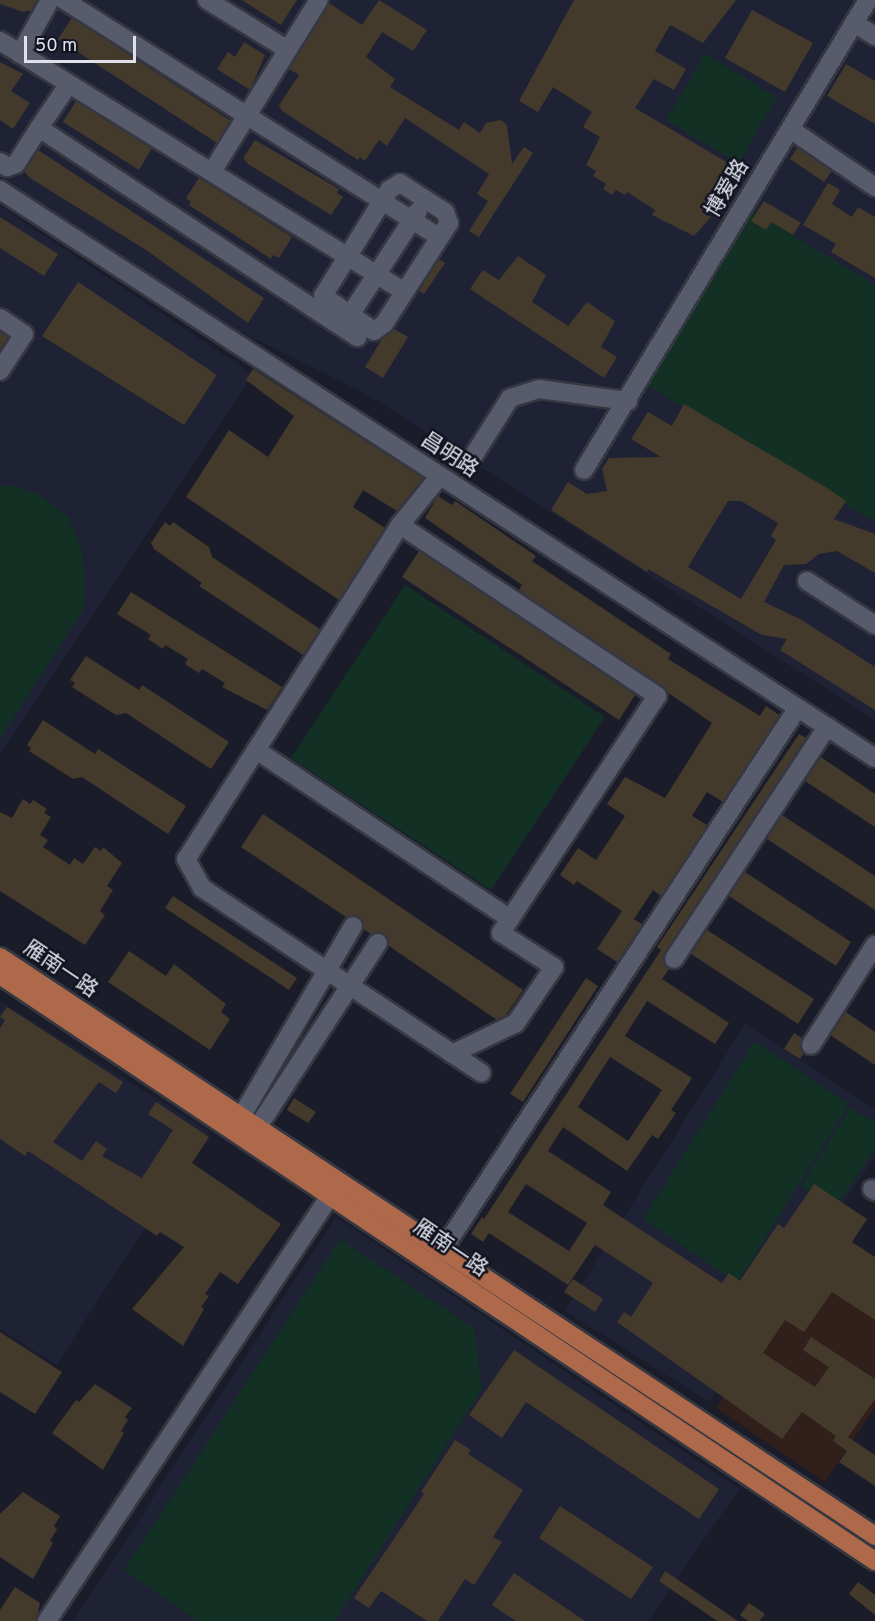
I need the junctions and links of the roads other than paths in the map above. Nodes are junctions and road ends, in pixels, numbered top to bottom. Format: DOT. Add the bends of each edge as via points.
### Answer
graph roads {
  1 [pos="50,0"];
  2 [pos="64,0"];
  3 [pos="207,0"];
  4 [pos="319,0"];
  5 [pos="868,0"];
  6 [pos="854,23"];
  7 [pos="875,36"];
  8 [pos="0,41"];
  9 [pos="288,50"];
  10 [pos="20,54"];
  11 [pos="68,85"];
  12 [pos="247,115"];
  13 [pos="39,128"];
  14 [pos="790,129"];
  15 [pos="0,162"];
  16 [pos="213,170"];
  17 [pos="875,187"];
  18 [pos="0,190"];
  19 [pos="425,199"];
  20 [pos="382,201"];
  21 [pos="412,220"];
  22 [pos="439,237"];
  23 [pos="346,254"];
  24 [pos="376,274"];
  25 [pos="405,291"];
  26 [pos="350,315"];
  27 [pos="0,318"];
  28 [pos="357,337"];
  29 [pos="0,371"];
  30 [pos="628,401"];
  31 [pos="474,455"];
  32 [pos="584,470"];
  33 [pos="439,477"];
  34 [pos="400,525"];
  35 [pos="807,581"];
  36 [pos="875,625"];
  37 [pos="798,709"];
  38 [pos="827,727"];
  39 [pos="256,750"];
  40 [pos="875,758"];
  41 [pos="510,919"];
  42 [pos="353,926"];
  43 [pos="378,943"];
  44 [pos="875,945"];
  45 [pos="0,957"];
  46 [pos="674,959"];
  47 [pos="325,970"];
  48 [pos="0,975"];
  49 [pos="350,986"];
  50 [pos="812,1045"];
  51 [pos="452,1054"];
  52 [pos="481,1073"];
  53 [pos="237,1124"];
  54 [pos="253,1134"];
  55 [pos="330,1196"];
  56 [pos="438,1257"];
  57 [pos="875,1536"];
  58 [pos="875,1561"];
  59 [pos="47,1621"];
  1 -- 10 [label="street"];
  2 -- 12 [label="street"];
  3 -- 9 [label="street"];
  4 -- 9 [label="street"];
  5 -- 6 [label="street, 博爱路"];
  6 -- 7 [label="street"];
  6 -- 14 [label="street, 博爱路"];
  8 -- 10 [label="street"];
  9 -- 12 [label="street"];
  10 -- 11 [label="street"];
  11 -- 13 [label="street"];
  11 -- 16 [label="street"];
  12 -- 16 [label="street"];
  12 -- 20 [label="street"];
  13 -- 15 [label="street" via="16,164 7,167"];
  13 -- 28 [label="street"];
  14 -- 17 [label="street"];
  14 -- 30 [label="street, 博爱路"];
  16 -- 23 [label="street"];
  18 -- 33 [label="street, 昌明路"];
  19 -- 20 [label="street" via="400,183"];
  19 -- 21 [label="street"];
  19 -- 22 [label="street" via="448,217"];
  20 -- 21 [label="street"];
  20 -- 23 [label="street"];
  21 -- 22 [label="street"];
  21 -- 24 [label="street"];
  22 -- 25 [label="street"];
  23 -- 24 [label="street"];
  23 -- 26 [label="street" via="323,296"];
  24 -- 25 [label="street"];
  24 -- 26 [label="street"];
  25 -- 26 [label="street" via="380,329 374,331"];
  27 -- 29 [label="street" via="24,334"];
  30 -- 31 [label="street" via="539,389 510,399"];
  30 -- 32 [label="street, 博爱路"];
  33 -- 34 [label="street"];
  33 -- 37 [label="street, 昌明路"];
  34 -- 39 [label="street"];
  34 -- 41 [label="street" via="657,696"];
  35 -- 36 [label="street"];
  37 -- 38 [label="street, 昌明路"];
  37 -- 56 [label="street"];
  38 -- 40 [label="street, 昌明路"];
  38 -- 46 [label="street"];
  39 -- 41 [label="street"];
  39 -- 47 [label="street" via="186,859 202,888"];
  41 -- 51 [label="street" via="501,933 554,967 516,1023"];
  42 -- 47 [label="street"];
  43 -- 49 [label="street"];
  44 -- 50 [label="street"];
  45 -- 53 [label="main road, 雁南一路"];
  47 -- 49 [label="street"];
  47 -- 53 [label="street"];
  48 -- 53 [label="main road, 雁南一路"];
  49 -- 51 [label="street"];
  49 -- 54 [label="street"];
  51 -- 52 [label="street"];
  53 -- 54 [label="main road, 雁南一路"];
  54 -- 55 [label="main road, 雁南一路"];
  54 -- 56 [label="main road, 雁南一路"];
  55 -- 56 [label="main road, 雁南一路"];
  55 -- 59 [label="street"];
  56 -- 57 [label="main road, 雁南一路"];
  56 -- 58 [label="main road, 雁南一路"];
}
